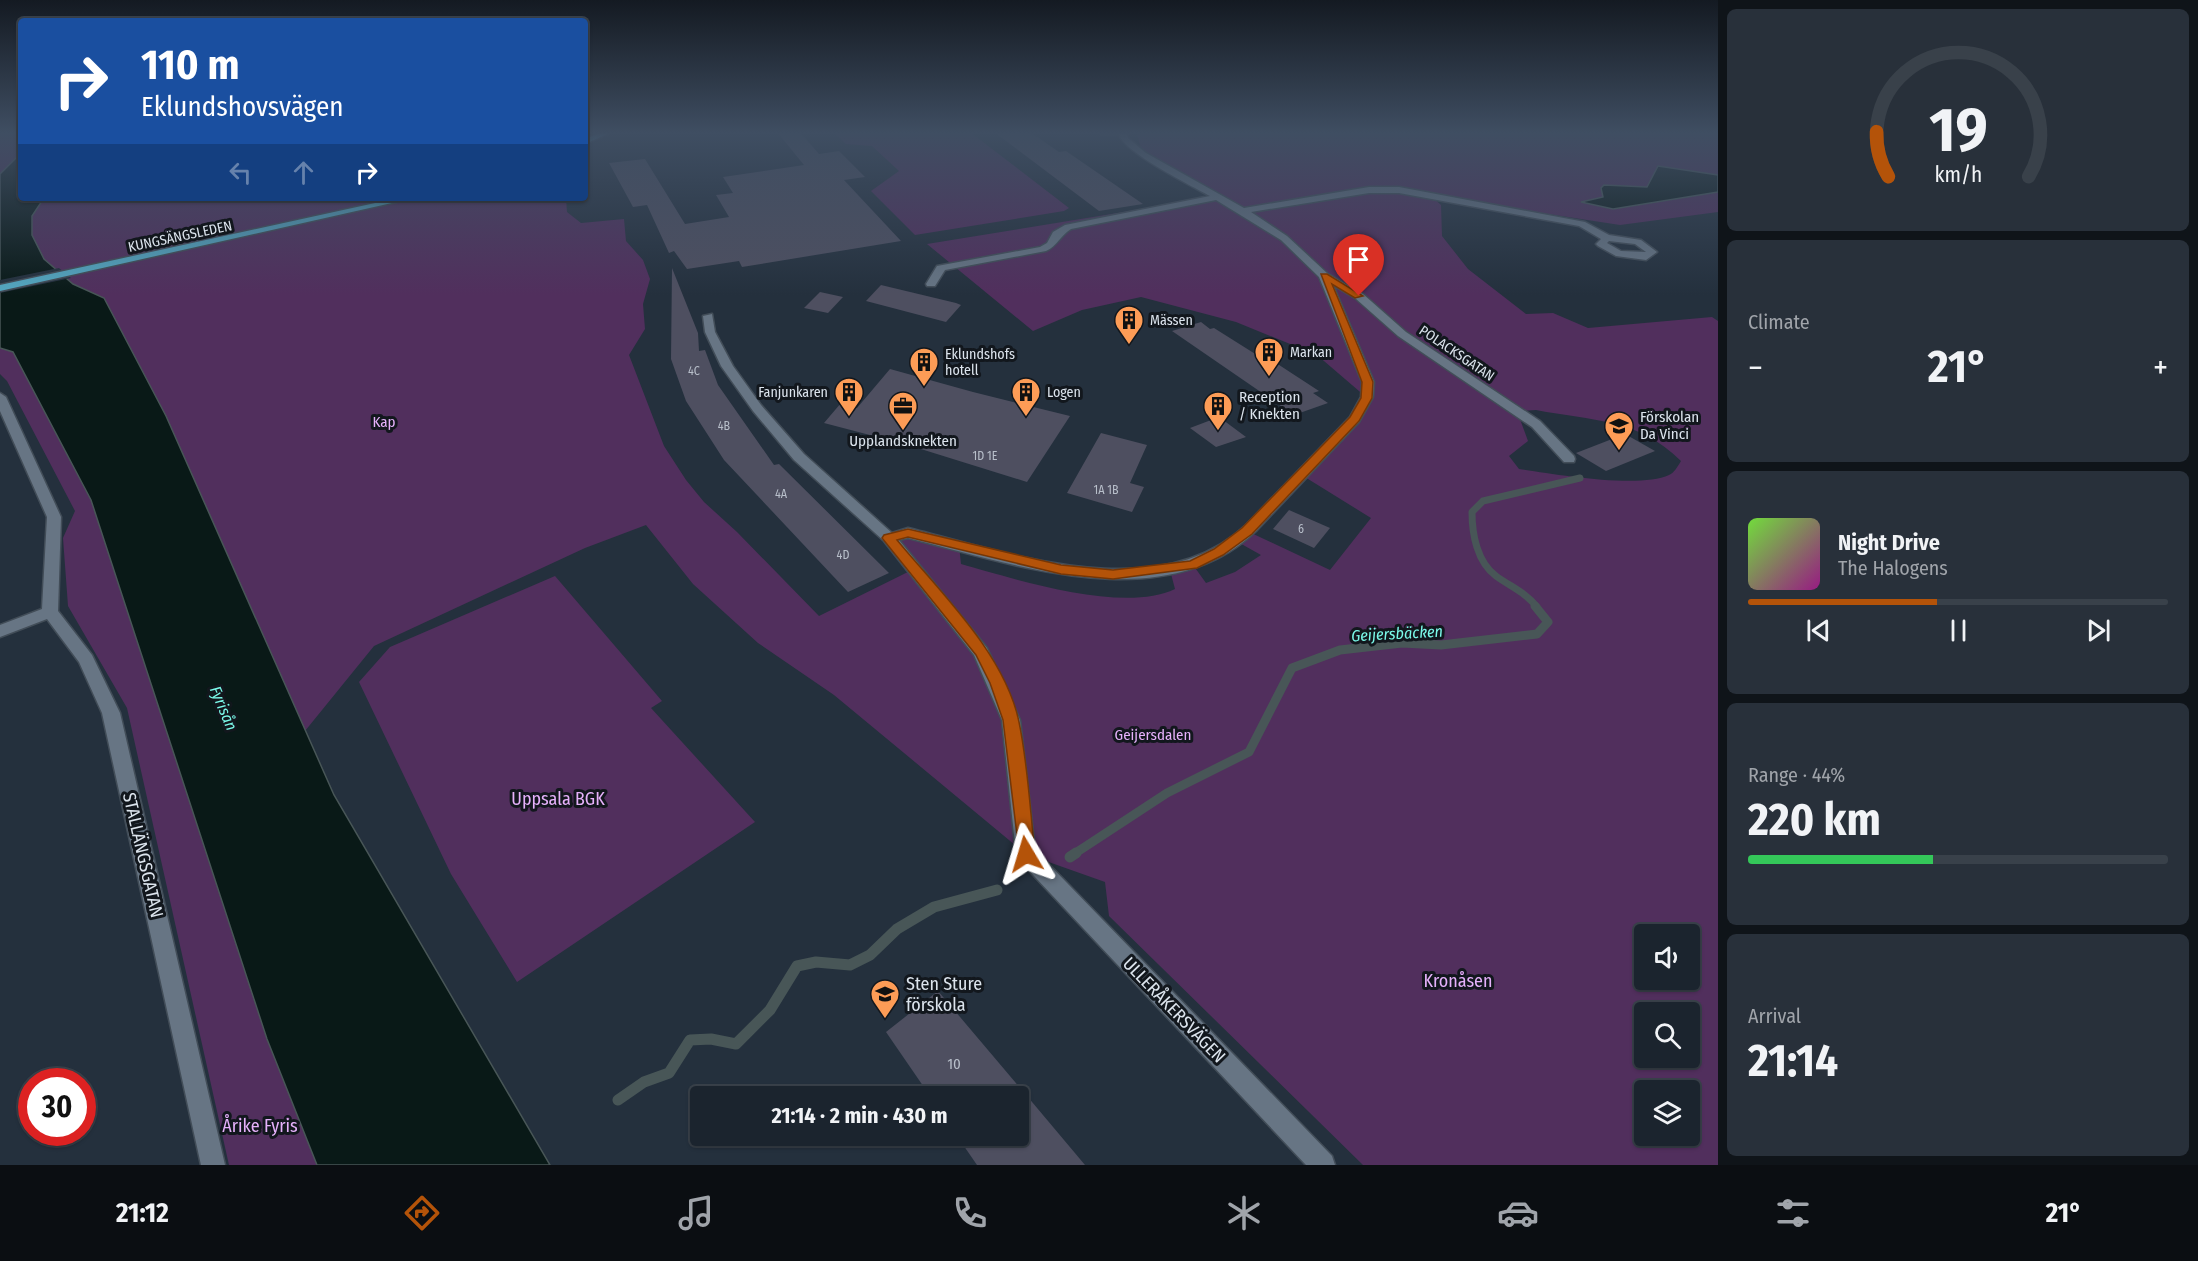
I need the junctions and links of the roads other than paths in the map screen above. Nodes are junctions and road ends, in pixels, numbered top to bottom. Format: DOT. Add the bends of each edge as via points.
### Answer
graph roads {
  1 [pos="1198,186"];
  2 [pos="1217,197"];
  3 [pos="396,201"];
  4 [pos="1243,211"];
  5 [pos="1607,238"];
  6 [pos="1324,276"];
  7 [pos="931,284"];
  8 [pos="0,288"];
  9 [pos="708,316"];
  10 [pos="0,397"];
  11 [pos="1569,459"];
  12 [pos="889,538"];
  13 [pos="50,612"];
  14 [pos="0,631"];
  15 [pos="213,1165"];
  16 [pos="1323,1165"];
  1 -- 2 [label="street"];
  2 -- 4 [label="street"];
  2 -- 7 [label="street" via="1068,227 1043,249 941,268"];
  3 -- 8 [label="main road, KUNGSÄNGSLEDEN"];
  4 -- 5 [label="street" via="1369,190 1399,190 1582,224"];
  4 -- 6 [label="street" via="1284,238"];
  6 -- 11 [label="street, POLACKSGATAN" via="1359,296 1402,334 1536,424"];
  6 -- 12 [label="street" via="1368,382 1366,398 1355,419 1236,541 1192,565 1113,574 1061,569 908,533"];
  9 -- 12 [label="street" via="710,332 727,366 757,408 799,458"];
  10 -- 13 [label="street" via="54,517"];
  12 -- 16 [label="street, ULLERÅKERSVÄGEN" via="981,652 997,683 1011,720 1026,854"];
  13 -- 14 [label="street"];
  13 -- 15 [label="street, STALLÄNGSGATAN" via="86,659 111,713"];
}
